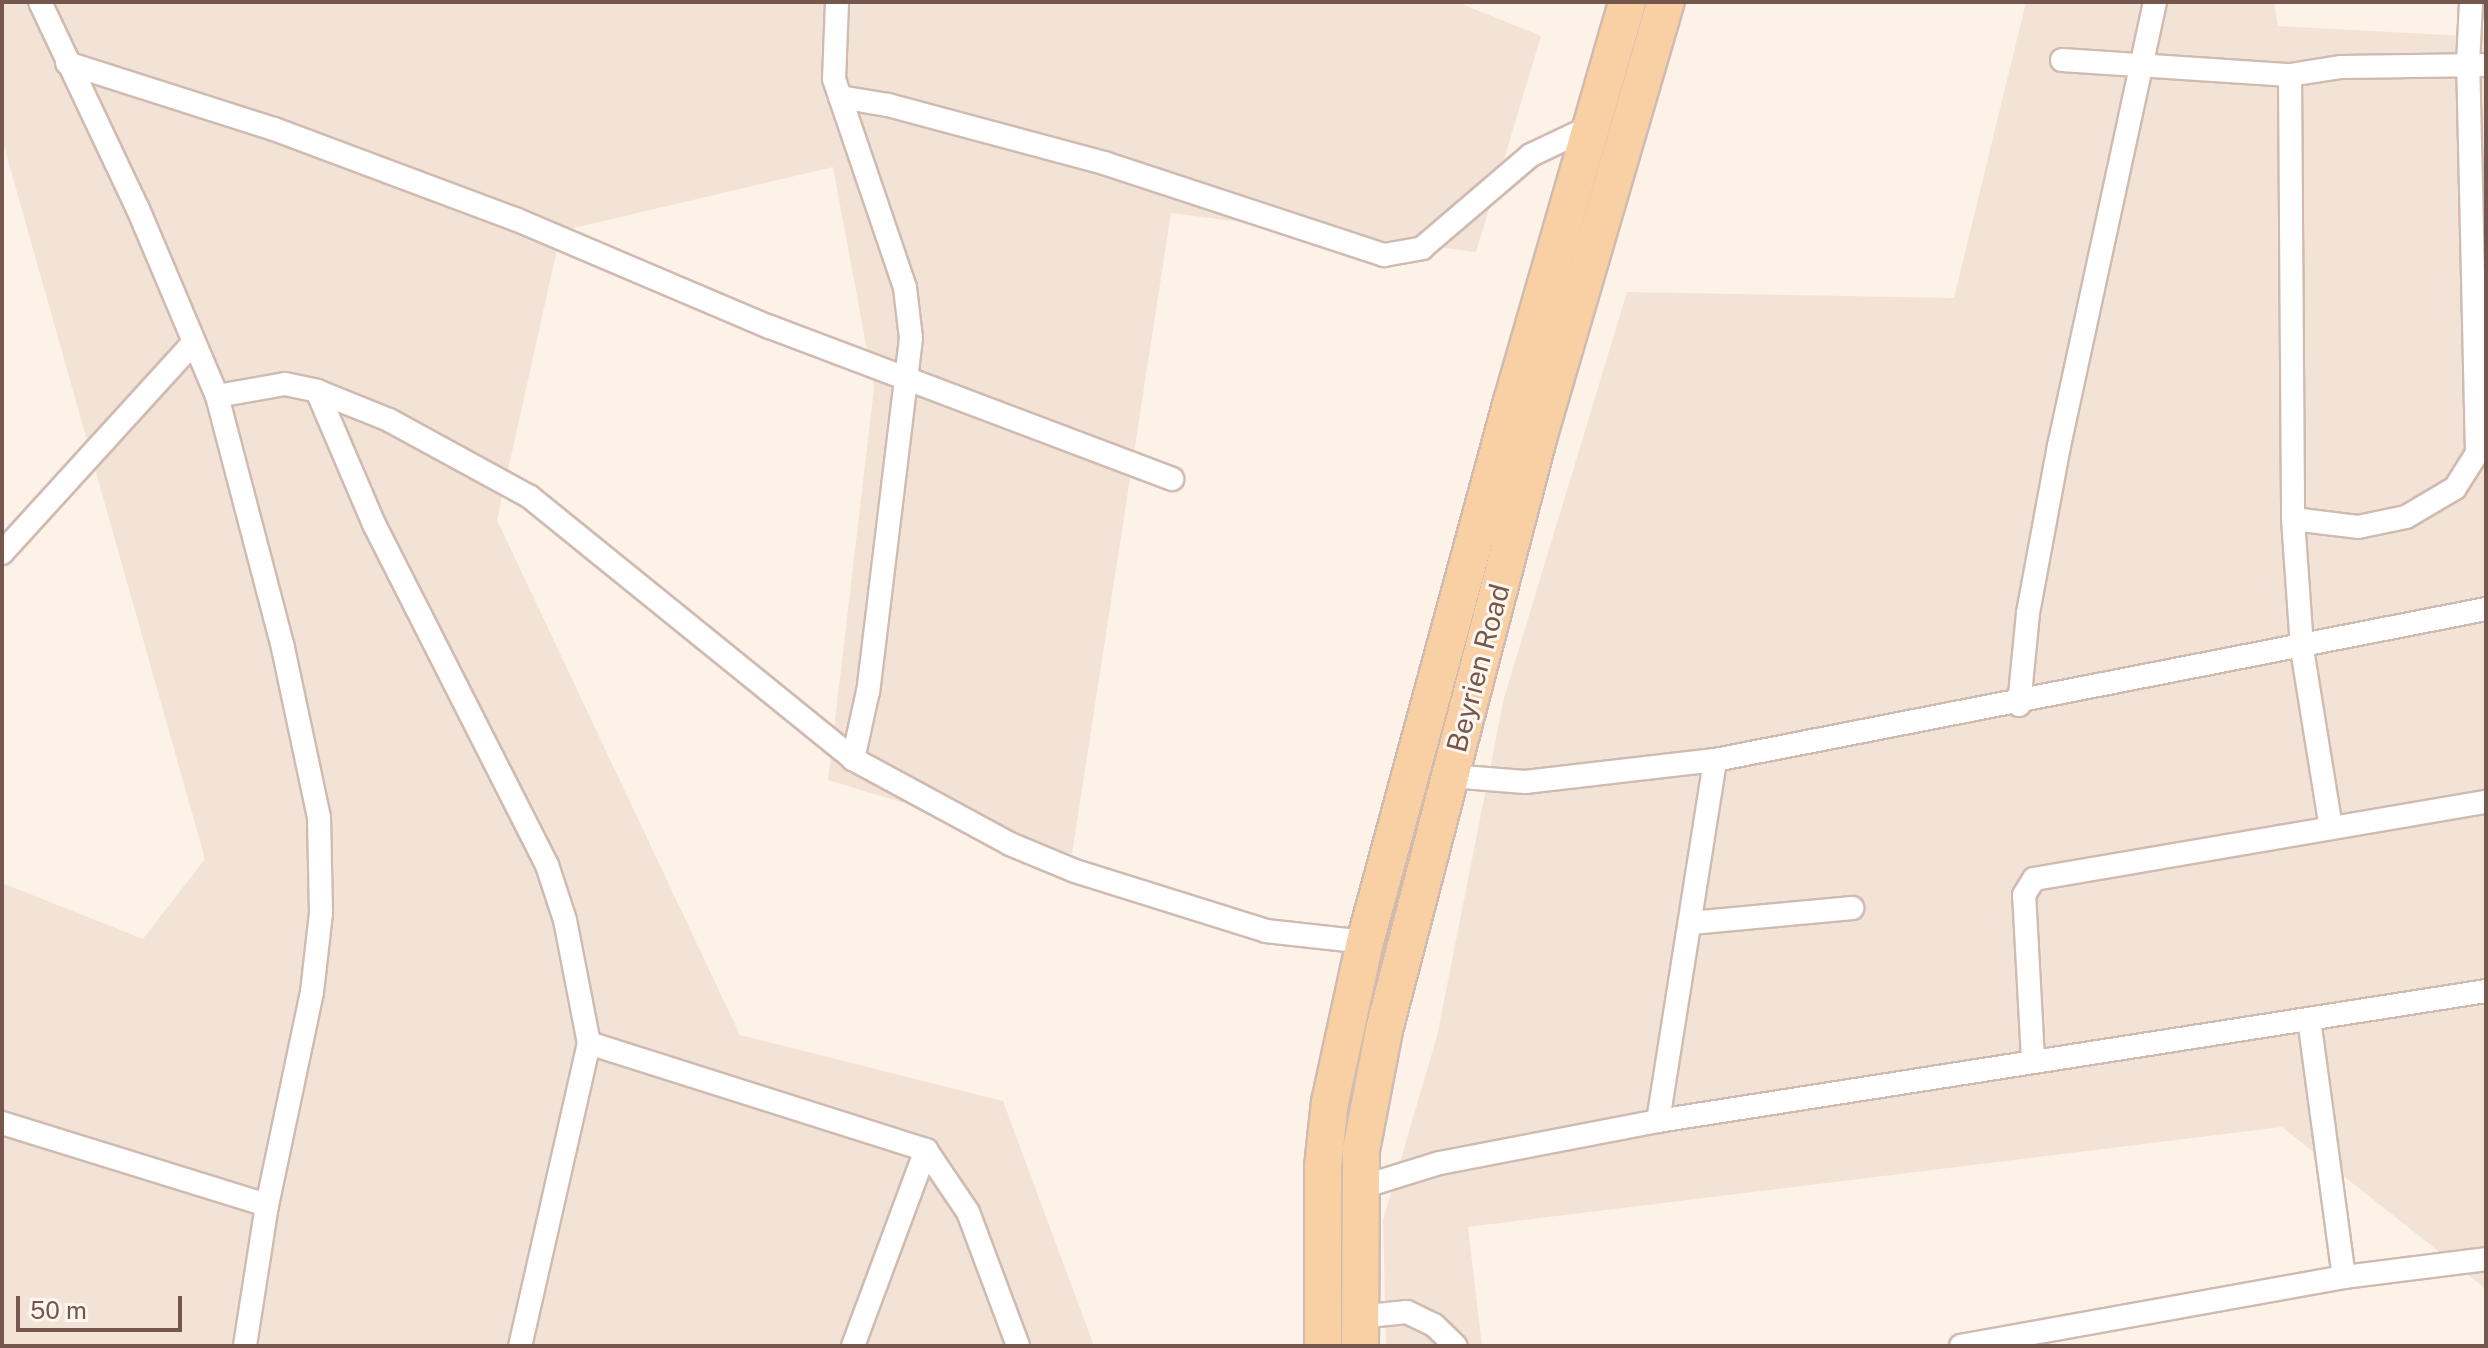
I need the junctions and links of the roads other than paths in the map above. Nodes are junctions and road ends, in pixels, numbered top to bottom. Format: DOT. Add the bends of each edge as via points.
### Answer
graph roads {
  1 [pos="40,2"];
  2 [pos="837,2"];
  3 [pos="1627,2"];
  4 [pos="1666,2"];
  5 [pos="2155,2"];
  6 [pos="2471,2"];
  7 [pos="2062,60"];
  8 [pos="67,63"];
  9 [pos="2477,64"];
  10 [pos="2141,66"];
  11 [pos="2290,75"];
  12 [pos="840,97"];
  13 [pos="1592,126"];
  14 [pos="192,344"];
  15 [pos="907,380"];
  16 [pos="317,391"];
  17 [pos="217,396"];
  18 [pos="1172,479"];
  19 [pos="2293,519"];
  20 [pos="1469,554"];
  21 [pos="3,555"];
  22 [pos="1505,565"];
  23 [pos="2486,609"];
  24 [pos="2302,649"];
  25 [pos="2019,705"];
  26 [pos="853,759"];
  27 [pos="1715,760"];
  28 [pos="1450,776"];
  29 [pos="2486,802"];
  30 [pos="2331,828"];
  31 [pos="1852,908"];
  32 [pos="1691,923"];
  33 [pos="1365,942"];
  34 [pos="2486,991"];
  35 [pos="2309,1019"];
  36 [pos="589,1043"];
  37 [pos="2033,1059"];
  38 [pos="1658,1121"];
  39 [pos="2,1123"];
  40 [pos="926,1150"];
  41 [pos="1359,1188"];
  42 [pos="267,1205"];
  43 [pos="2486,1259"];
  44 [pos="2344,1277"];
  45 [pos="1359,1331"];
  46 [pos="245,1346"];
  47 [pos="520,1346"];
  48 [pos="853,1346"];
  49 [pos="1018,1346"];
  50 [pos="1323,1346"];
  51 [pos="1456,1346"];
  52 [pos="1961,1346"];
  1 -- 8 [label="street"];
  2 -- 12 [label="street" via="832,64"];
  3 -- 13 [label="main road, Beyrien Road"];
  4 -- 22 [label="main road, Beyrien Road"];
  5 -- 10 [label="street"];
  6 -- 9 [label="street"];
  7 -- 10 [label="street"];
  8 -- 14 [label="street" via="138,209"];
  8 -- 15 [label="street" via="274,129 500,213 635,273"];
  9 -- 11 [label="street" via="2341,67"];
  9 -- 19 [label="street" via="2477,453 2455,488 2406,517 2358,527"];
  10 -- 11 [label="street"];
  10 -- 25 [label="street" via="2059,446 2028,613"];
  11 -- 19 [label="street"];
  12 -- 13 [label="street" via="1104,163 1384,255 1422,248 1531,155"];
  12 -- 15 [label="street" via="905,288 911,338"];
  13 -- 20 [label="main road, Beyrien Road"];
  14 -- 17 [label="street"];
  14 -- 21 [label="street"];
  15 -- 18 [label="street"];
  15 -- 26 [label="street" via="883,536 868,691"];
  16 -- 17 [label="street" via="285,384"];
  16 -- 26 [label="street" via="389,420 530,497"];
  16 -- 36 [label="street" via="375,526 547,865 565,920"];
  17 -- 42 [label="street" via="286,662 319,817 321,913 312,992"];
  19 -- 24 [label="street"];
  20 -- 22 [label="main road"];
  20 -- 33 [label="main road, Beyrien Road"];
  22 -- 28 [label="main road, Beyrien Road"];
  23 -- 24 [label="street"];
  24 -- 25 [label="street"];
  24 -- 30 [label="street"];
  25 -- 27 [label="street"];
  26 -- 33 [label="street" via="1010,844 1075,871 1266,931"];
  27 -- 28 [label="street" via="1525,782"];
  27 -- 32 [label="street"];
  28 -- 41 [label="main road, Beyrien Road" via="1384,1030"];
  29 -- 30 [label="street"];
  30 -- 37 [label="street" via="2034,879 2024,895"];
  31 -- 32 [label="street"];
  32 -- 38 [label="street"];
  33 -- 50 [label="main road, Beyrien Road" via="1330,1102 1323,1167"];
  34 -- 35 [label="street"];
  35 -- 37 [label="street"];
  35 -- 44 [label="street"];
  36 -- 40 [label="street"];
  36 -- 47 [label="street"];
  37 -- 38 [label="street"];
  38 -- 41 [label="street" via="1440,1163"];
  39 -- 42 [label="street"];
  40 -- 48 [label="street"];
  40 -- 49 [label="street" via="968,1212"];
  41 -- 45 [label="main road, Beyrien Road"];
  42 -- 46 [label="street"];
  43 -- 44 [label="street"];
  44 -- 52 [label="street"];
  45 -- 51 [label="street" via="1407,1312 1434,1325"];
}
